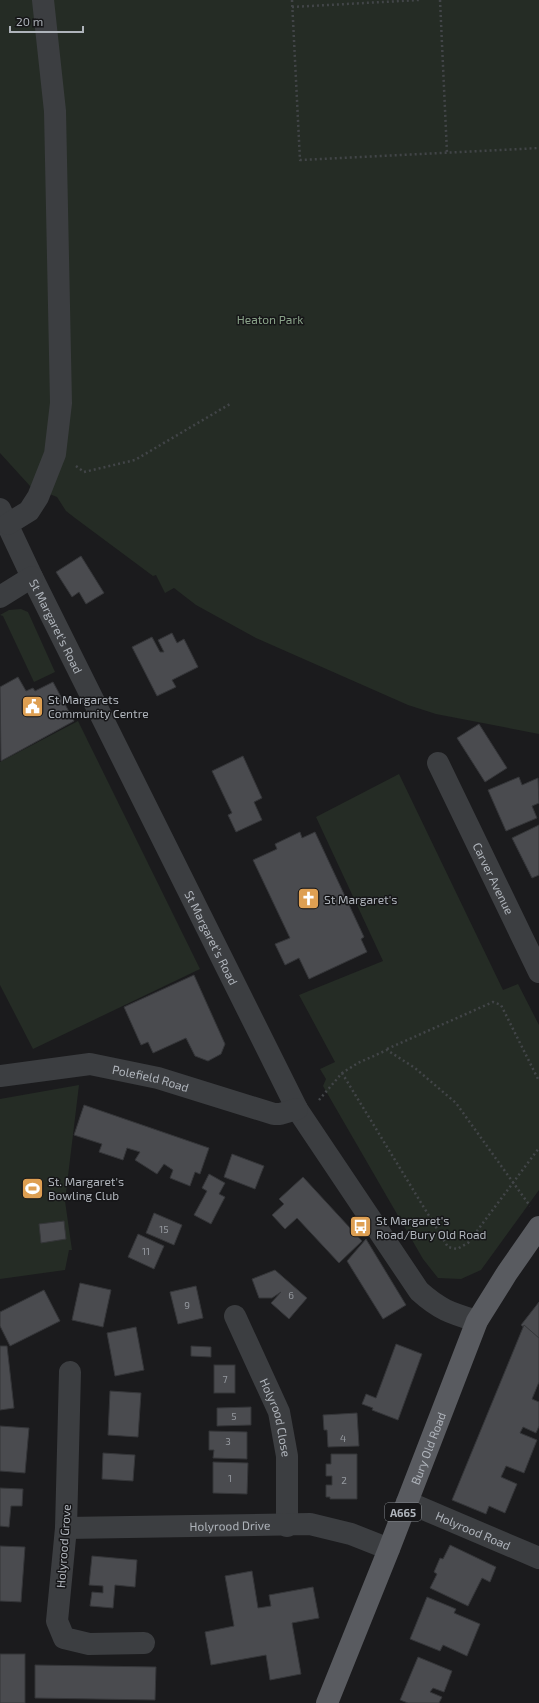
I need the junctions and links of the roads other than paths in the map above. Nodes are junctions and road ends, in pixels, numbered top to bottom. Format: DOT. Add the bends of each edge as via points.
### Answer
graph roads {
  1 [pos="43,0"];
  2 [pos="4,517"];
  3 [pos="32,577"];
  4 [pos="0,597"];
  5 [pos="438,763"];
  6 [pos="539,972"];
  7 [pos="0,1076"];
  8 [pos="300,1114"];
  9 [pos="535,1217"];
  10 [pos="235,1316"];
  11 [pos="477,1321"];
  12 [pos="70,1372"];
  13 [pos="407,1502"];
  14 [pos="287,1526"];
  15 [pos="66,1528"];
  16 [pos="389,1548"];
  17 [pos="539,1558"];
  18 [pos="144,1643"];
  19 [pos="327,1703"];
  1 -- 2 [label="street" via="55,111 61,403 55,454 35,504 28,511"];
  2 -- 3 [label="street, St Margaret's Road"];
  3 -- 4 [label="street"];
  3 -- 8 [label="street, St Margaret's Road"];
  5 -- 6 [label="street, Carver Avenue" via="441,789"];
  7 -- 8 [label="street, Polefield Road" via="90,1064 158,1078 274,1114"];
  8 -- 11 [label="street, St Margaret's Road" via="419,1291 447,1312"];
  9 -- 11 [label="main road, Bury Old Road / A665" via="507,1273"];
  10 -- 14 [label="street, Holyrood Close" via="279,1412 287,1456"];
  11 -- 13 [label="main road, Bury Old Road / A665"];
  12 -- 15 [label="street, Holyrood Grove"];
  13 -- 16 [label="main road, Bury Old Road / A665"];
  13 -- 17 [label="street, Holyrood Road"];
  14 -- 15 [label="street, Holyrood Drive"];
  14 -- 16 [label="street, Holyrood Drive" via="310,1524 351,1534"];
  15 -- 18 [label="street, Holyrood Grove" via="57,1621 64,1638 89,1644"];
  16 -- 19 [label="main road, Bury Old Road / A665"];
}
